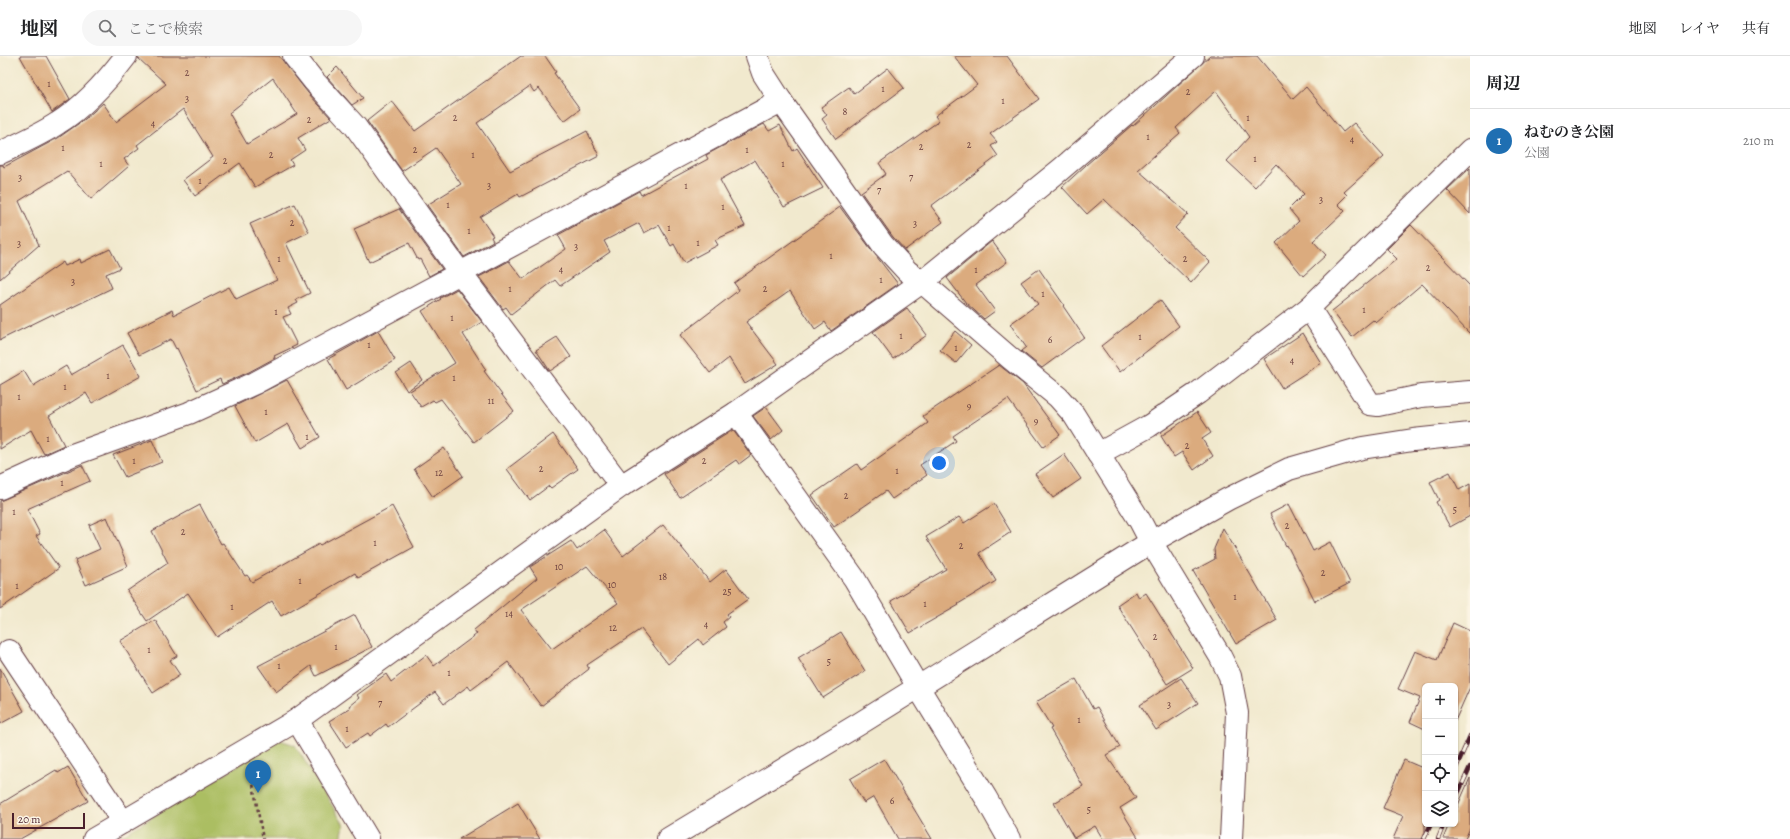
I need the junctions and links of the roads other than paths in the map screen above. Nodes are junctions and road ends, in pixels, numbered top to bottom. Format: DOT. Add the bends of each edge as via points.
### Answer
graph roads {
  1 [pos="126,56"];
  2 [pos="294,56"];
  3 [pos="757,56"];
  4 [pos="1188,57"];
  5 [pos="781,101"];
  6 [pos="1470,150"];
  7 [pos="0,153"];
  8 [pos="461,274"];
  9 [pos="922,282"];
  10 [pos="1309,308"];
  11 [pos="1470,392"];
  12 [pos="736,413"];
  13 [pos="1470,434"];
  14 [pos="1098,454"];
  15 [pos="621,486"];
  16 [pos="0,488"];
  17 [pos="1151,542"];
  18 [pos="9,651"];
  19 [pos="918,687"];
  20 [pos="297,720"];
  21 [pos="123,822"];
  22 [pos="94,839"];
  23 [pos="368,839"];
  24 [pos="668,839"];
  25 [pos="1009,839"];
  26 [pos="1231,839"];
  1 -- 7 [label="street" via="97,90 58,124"];
  2 -- 8 [label="street" via="355,126"];
  3 -- 5 [label="street" via="763,73"];
  4 -- 9 [label="street" via="1060,170"];
  5 -- 8 [label="street"];
  5 -- 9 [label="street" via="883,245"];
  6 -- 10 [label="street"];
  8 -- 15 [label="street"];
  8 -- 16 [label="street" via="255,383 189,413 72,455"];
  9 -- 12 [label="street"];
  9 -- 14 [label="street" via="1058,397 1074,414"];
  10 -- 11 [label="street" via="1370,404"];
  10 -- 14 [label="street" via="1198,393 1149,426"];
  12 -- 15 [label="street"];
  12 -- 19 [label="street" via="854,578"];
  13 -- 17 [label="street" via="1362,448 1289,469 1228,499"];
  14 -- 17 [label="street"];
  15 -- 20 [label="street"];
  17 -- 19 [label="street"];
  17 -- 26 [label="street" via="1220,656 1231,682 1237,713"];
  18 -- 21 [label="street"];
  19 -- 24 [label="street"];
  19 -- 25 [label="street"];
  20 -- 21 [label="street"];
  20 -- 23 [label="street"];
  21 -- 22 [label="street"];
}
